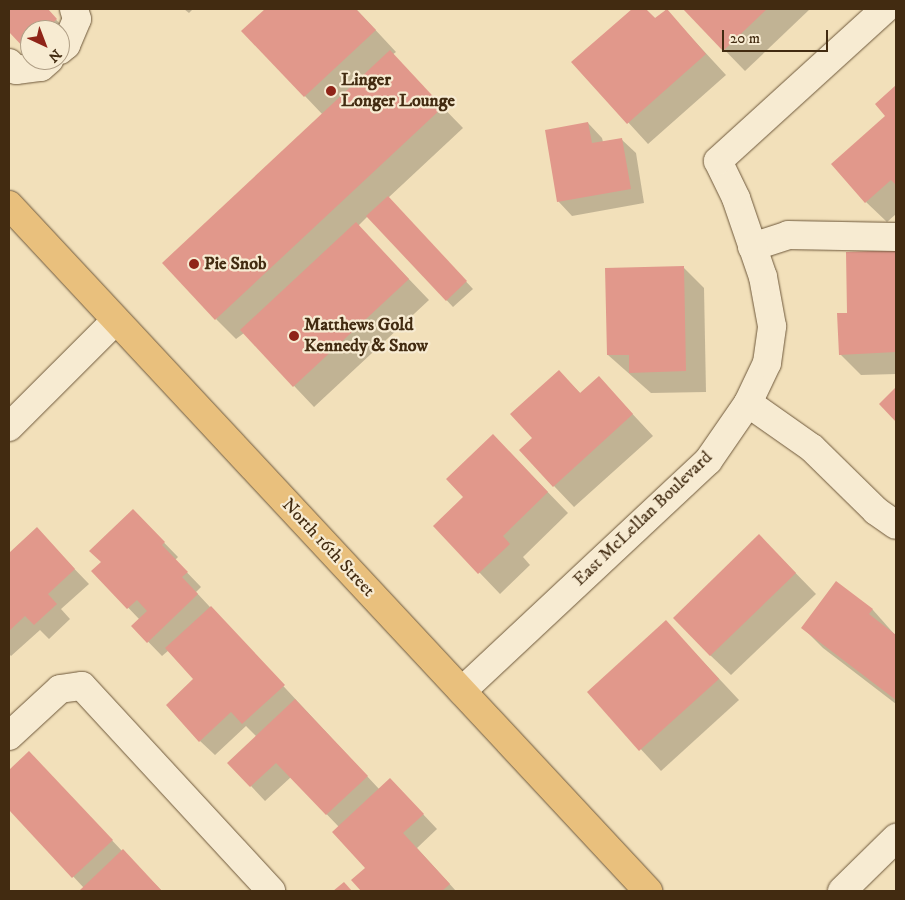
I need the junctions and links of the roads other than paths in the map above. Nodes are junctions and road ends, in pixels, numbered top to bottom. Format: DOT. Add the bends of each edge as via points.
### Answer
graph roads {
  1 [pos="74,9"];
  2 [pos="885,9"];
  3 [pos="70,36"];
  4 [pos="9,205"];
  5 [pos="896,237"];
  6 [pos="752,247"];
  7 [pos="115,321"];
  8 [pos="748,403"];
  9 [pos="9,427"];
  10 [pos="896,525"];
  11 [pos="462,691"];
  12 [pos="9,736"];
  13 [pos="896,838"];
  14 [pos="271,891"];
  15 [pos="648,891"];
  16 [pos="842,891"];
  1 -- 3 [label="street" via="77,20"];
  2 -- 6 [label="street, East McLellan Boulevard" via="718,161 736,198"];
  4 -- 7 [label="main road, North 16th Street"];
  5 -- 6 [label="street" via="788,236"];
  6 -- 8 [label="street, East McLellan Boulevard" via="763,277 772,326 768,363"];
  7 -- 9 [label="street"];
  7 -- 11 [label="main road, North 16th Street"];
  8 -- 10 [label="street" via="812,448 876,511"];
  8 -- 11 [label="street, East McLellan Boulevard" via="708,461"];
  11 -- 15 [label="main road, North 16th Street"];
  12 -- 14 [label="street" via="60,689 82,686"];
  13 -- 16 [label="street"];
}
